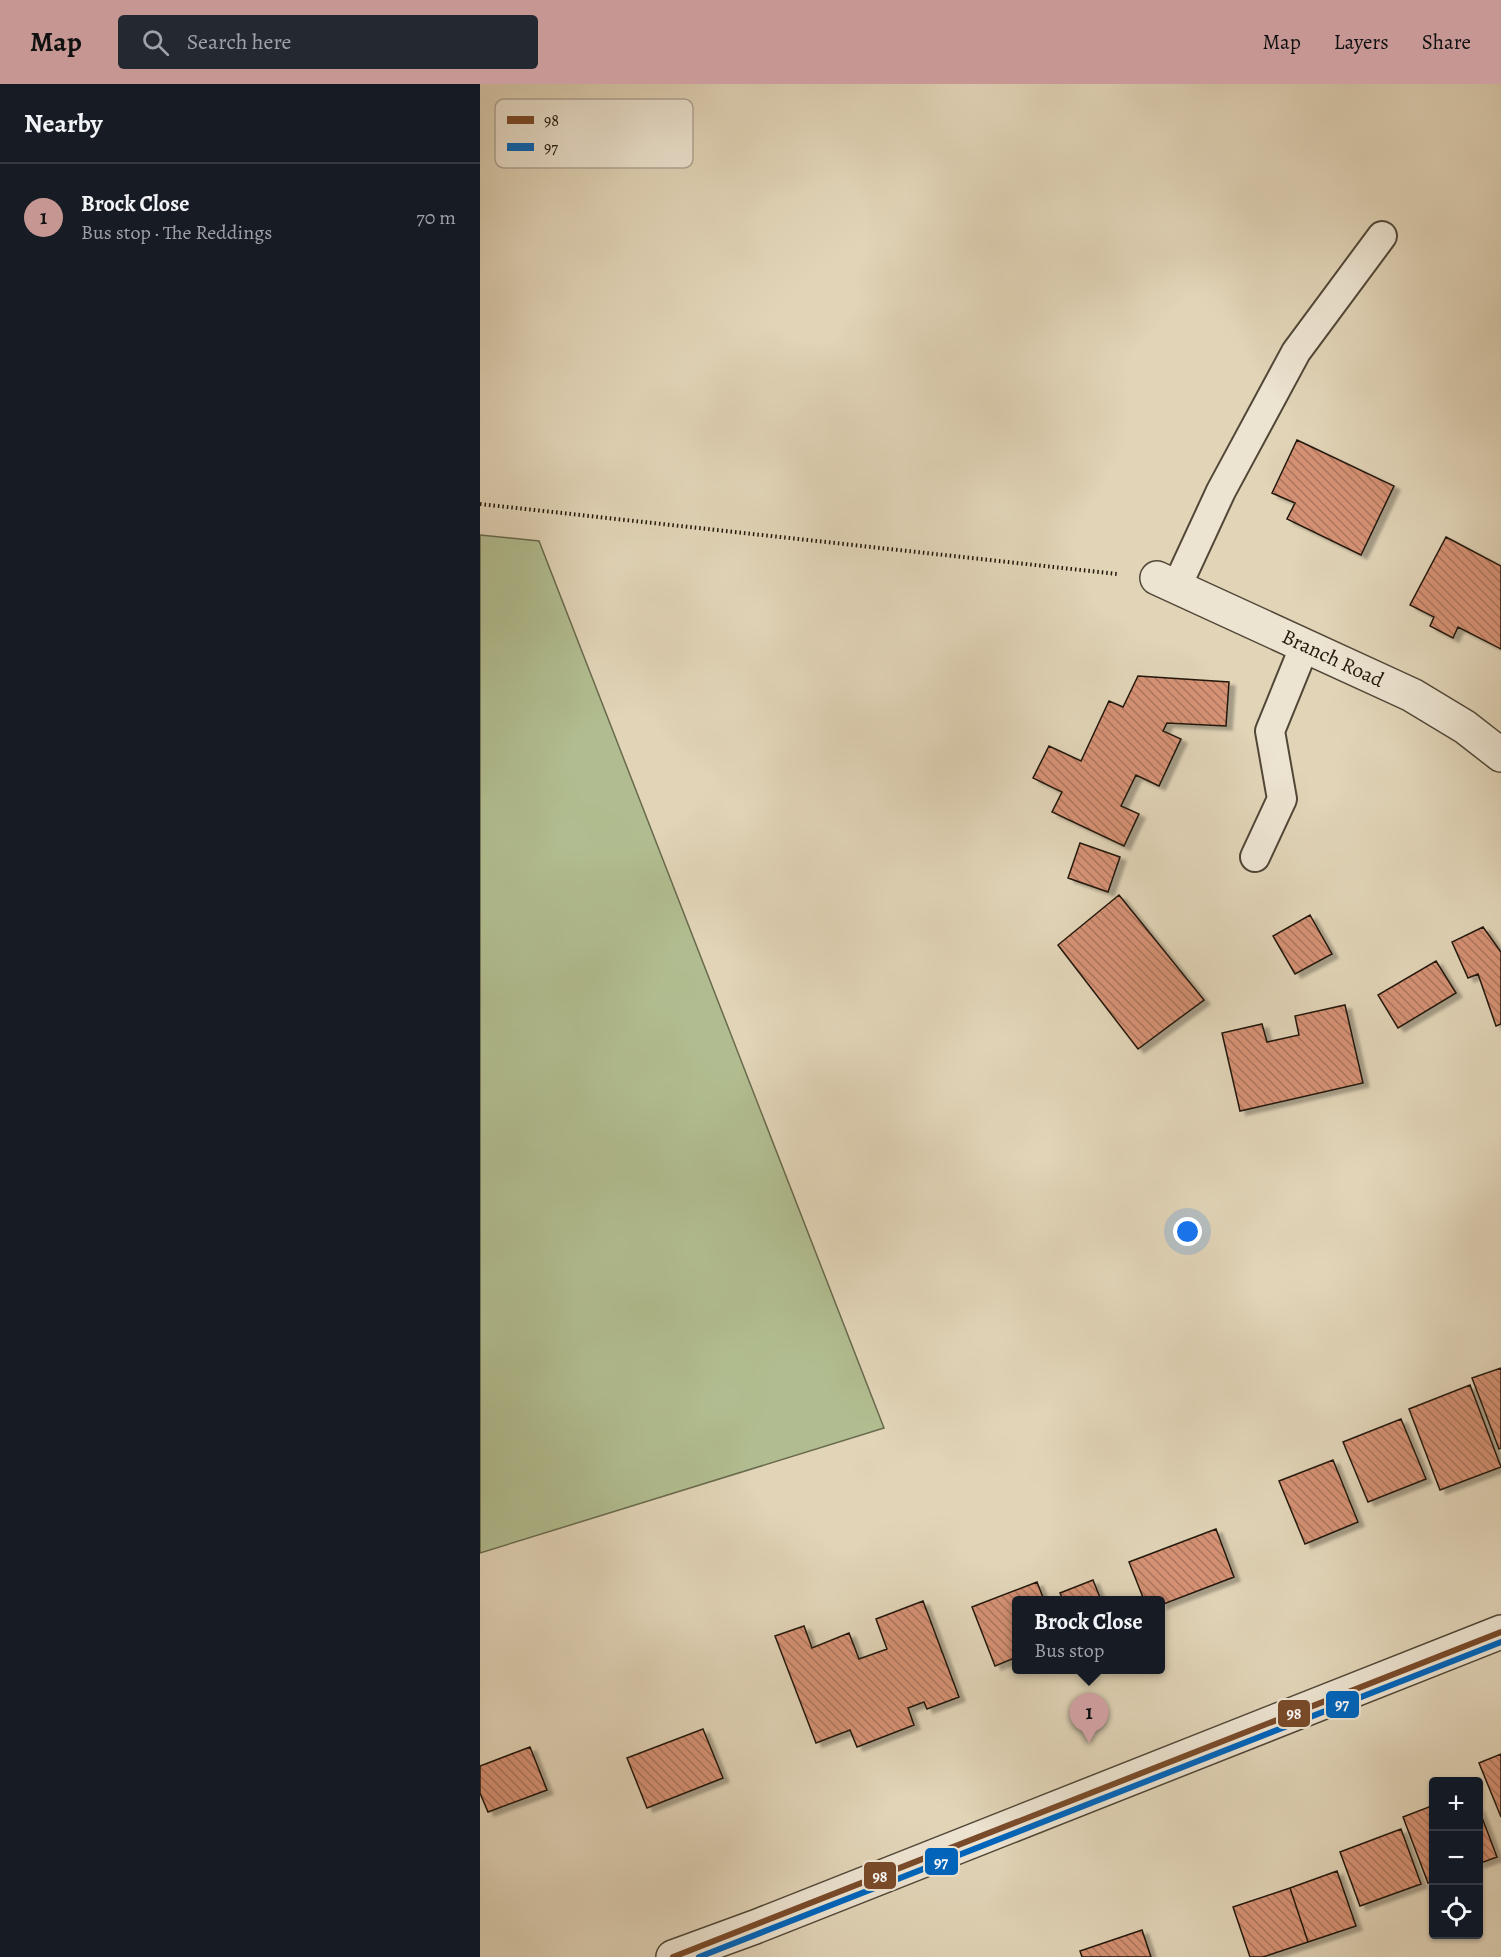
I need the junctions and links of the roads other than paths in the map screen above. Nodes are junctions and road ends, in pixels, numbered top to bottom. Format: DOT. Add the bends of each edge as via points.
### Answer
graph roads {
  1 [pos="1382,236"];
  2 [pos="1167,582"];
  3 [pos="1305,645"];
  4 [pos="1501,754"];
  5 [pos="1255,857"];
  6 [pos="1501,1632"];
  7 [pos="673,1957"];
  1 -- 2 [label="lane" via="1296,352"];
  2 -- 3 [label="street, Branch Road"];
  3 -- 4 [label="street, Branch Road" via="1412,695"];
  3 -- 5 [label="lane" via="1270,731 1282,799"];
  6 -- 7 [label="street"];
}
